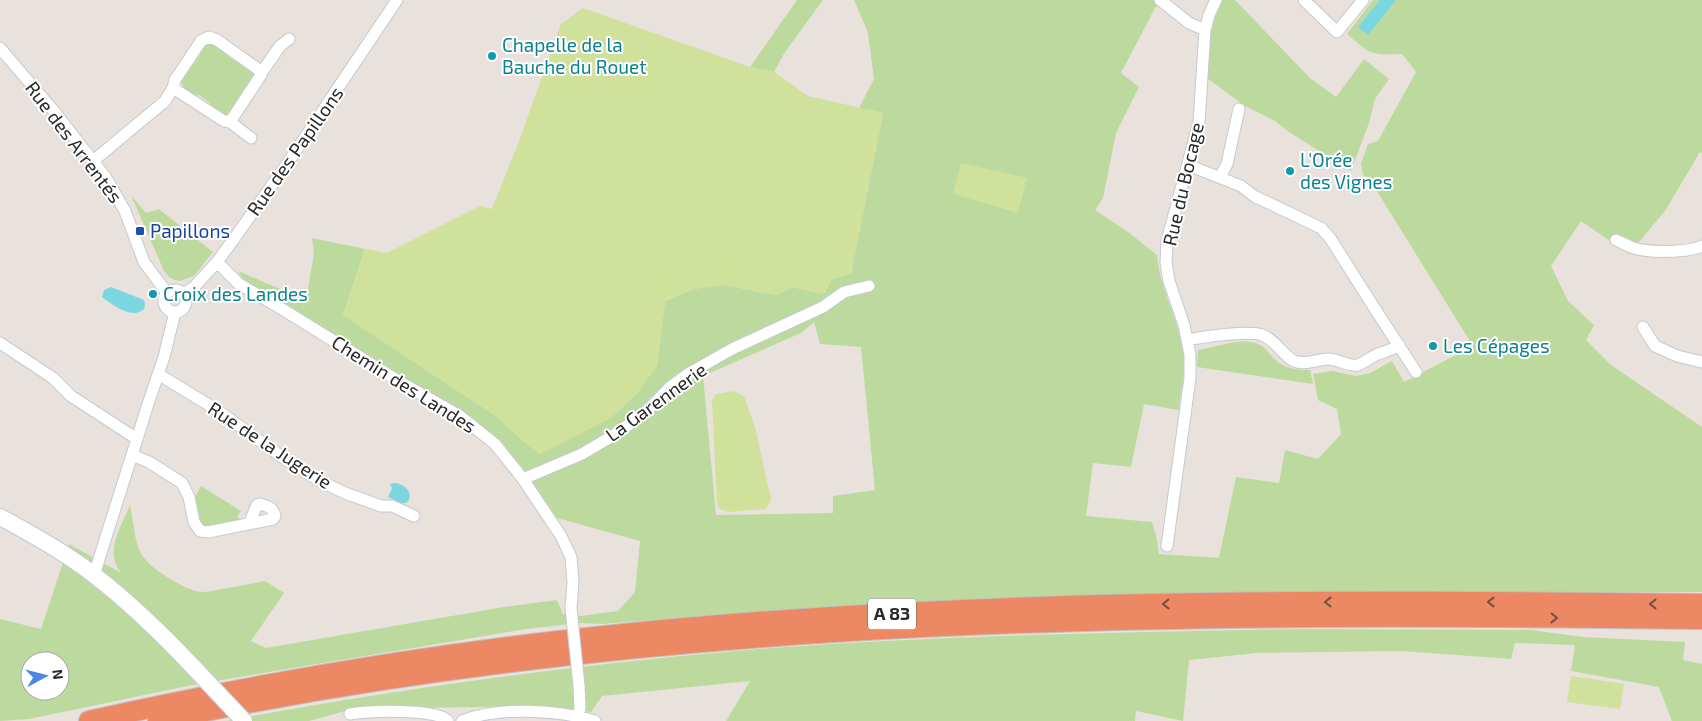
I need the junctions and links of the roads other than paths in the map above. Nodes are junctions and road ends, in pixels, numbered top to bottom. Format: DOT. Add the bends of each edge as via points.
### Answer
graph roads {
  1 [pos="397,0"];
  2 [pos="1160,0"];
  3 [pos="1216,0"];
  4 [pos="1304,0"];
  5 [pos="1363,0"];
  6 [pos="1205,30"];
  7 [pos="289,39"];
  8 [pos="0,48"];
  9 [pos="262,72"];
  10 [pos="173,88"];
  11 [pos="1239,109"];
  12 [pos="230,122"];
  13 [pos="251,138"];
  14 [pos="93,161"];
  15 [pos="1188,164"];
  16 [pos="1220,177"];
  17 [pos="1616,240"];
  18 [pos="1702,246"];
  19 [pos="217,262"];
  20 [pos="869,286"];
  21 [pos="167,293"];
  22 [pos="184,294"];
  23 [pos="175,312"];
  24 [pos="1643,327"];
  25 [pos="1187,340"];
  26 [pos="0,343"];
  27 [pos="1399,345"];
  28 [pos="1702,362"];
  29 [pos="1416,372"];
  30 [pos="158,374"];
  31 [pos="137,439"];
  32 [pos="132,455"];
  33 [pos="523,479"];
  34 [pos="414,516"];
  35 [pos="0,517"];
  36 [pos="249,524"];
  37 [pos="1167,546"];
  38 [pos="94,575"];
  39 [pos="1702,604"];
  40 [pos="1702,619"];
  41 [pos="350,714"];
  42 [pos="578,716"];
  43 [pos="89,721"];
  44 [pos="158,721"];
  45 [pos="244,721"];
  46 [pos="448,721"];
  47 [pos="462,721"];
  48 [pos="595,721"];
  1 -- 19 [label="street, Rue des Papillons" via="288,164"];
  2 -- 6 [label="street" via="1189,23"];
  3 -- 6 [label="street, Rue du Bocage"];
  4 -- 5 [label="street" via="1337,32"];
  6 -- 15 [label="street, Rue du Bocage" via="1199,122"];
  7 -- 9 [label="street" via="280,46"];
  8 -- 14 [label="street, Rue des Arrentés"];
  9 -- 10 [label="street" via="209,37 201,42"];
  9 -- 12 [label="street"];
  10 -- 12 [label="street"];
  10 -- 14 [label="street" via="165,100"];
  11 -- 16 [label="street" via="1227,164"];
  12 -- 13 [label="street"];
  14 -- 21 [label="street, Rue des Arrentés" via="125,211 144,262"];
  15 -- 16 [label="street"];
  15 -- 25 [label="street, Rue du Bocage" via="1167,241 1166,263"];
  16 -- 27 [label="street" via="1321,228"];
  17 -- 18 [label="street" via="1637,249 1682,252"];
  19 -- 22 [label="street, Rue des Papillons"];
  19 -- 33 [label="street, Chemin des Landes" via="239,284 460,416 494,444"];
  20 -- 33 [label="street, La Garennerie" via="844,292 823,307 732,349 688,374 644,414 614,435 582,454"];
  21 -- 22 [label="street" via="176,289"];
  21 -- 23 [label="street" via="164,303"];
  22 -- 23 [label="street" via="184,307"];
  23 -- 30 [label="street"];
  24 -- 28 [label="street" via="1655,346"];
  25 -- 27 [label="street" via="1252,332 1269,338 1296,362 1329,359 1354,365"];
  25 -- 37 [label="street, Rue du Bocage" via="1190,378"];
  26 -- 31 [label="street" via="53,378 71,396"];
  27 -- 29 [label="street"];
  30 -- 31 [label="street"];
  30 -- 34 [label="street, Rue de la Jugerie" via="320,481 345,493 381,506 392,506"];
  31 -- 32 [label="street"];
  32 -- 36 [label="street" via="182,483 200,531"];
  32 -- 38 [label="street"];
  33 -- 42 [label="street, Chemin des Landes, bridge" via="571,557"];
  35 -- 38 [label="main road"];
  38 -- 45 [label="main road, bridge" via="163,636"];
  39 -- 43 [label="highway, A 83, one-way" via="1241,602 970,610 773,621 604,636 399,662 269,684"];
  44 -- 40 [label="highway, A 83, one-way" via="273,698 492,664 868,629 1092,620 1304,617"];
  41 -- 46 [label="street" via="405,712 437,716"];
  42 -- 47 [label="street" via="542,712 494,713"];
  42 -- 48 [label="street"];
}
